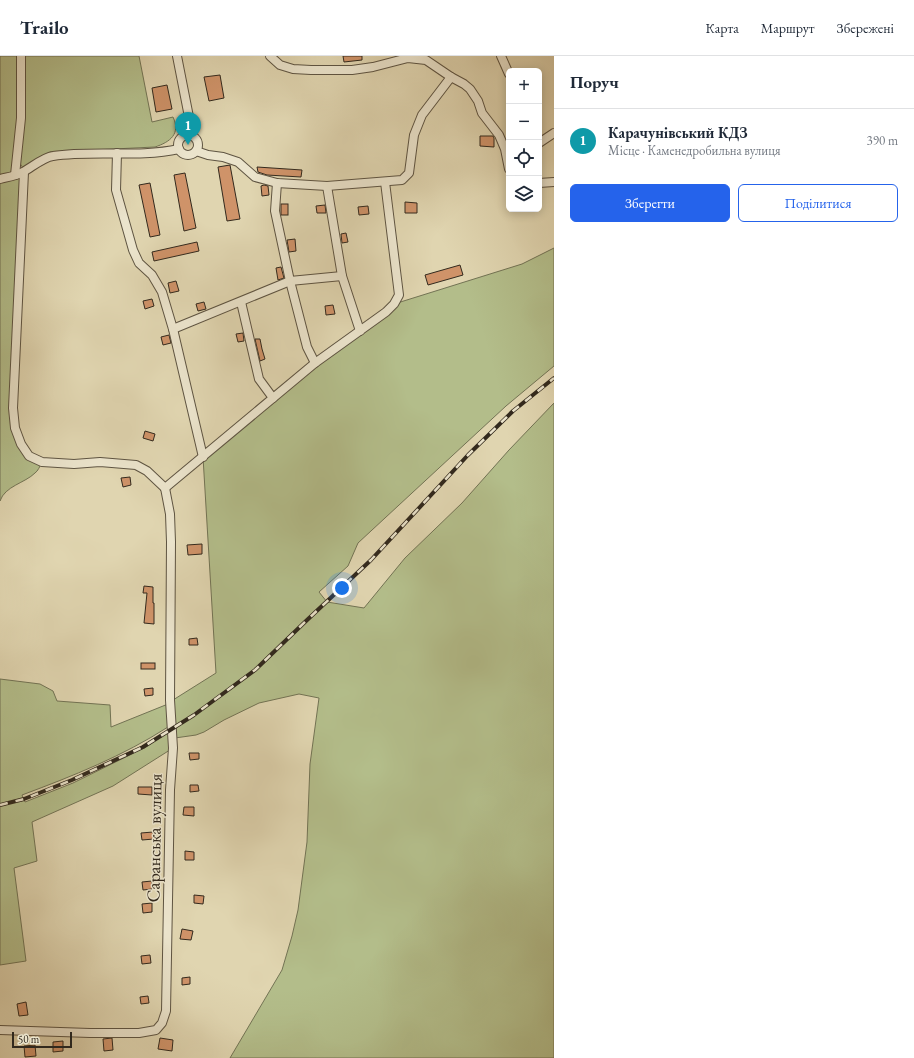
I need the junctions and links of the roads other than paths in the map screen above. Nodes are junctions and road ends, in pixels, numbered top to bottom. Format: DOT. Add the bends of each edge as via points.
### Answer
graph roads {
  1 [pos="21,56"];
  2 [pos="177,56"];
  3 [pos="270,56"];
  4 [pos="501,56"];
  5 [pos="409,57"];
  6 [pos="506,68"];
  7 [pos="451,77"];
  8 [pos="554,133"];
  9 [pos="189,135"];
  10 [pos="542,141"];
  11 [pos="179,149"];
  12 [pos="196,151"];
  13 [pos="117,153"];
  14 [pos="506,154"];
  15 [pos="24,172"];
  16 [pos="15,176"];
  17 [pos="0,179"];
  18 [pos="385,182"];
  19 [pos="554,182"];
  20 [pos="277,183"];
  21 [pos="542,184"];
  22 [pos="327,186"];
  23 [pos="342,276"];
  24 [pos="290,281"];
  25 [pos="241,302"];
  26 [pos="173,329"];
  27 [pos="360,330"];
  28 [pos="316,363"];
  29 [pos="273,398"];
  30 [pos="203,456"];
  31 [pos="166,488"];
  32 [pos="0,1030"];
  1 -- 16 [label="street" via="21,118"];
  2 -- 9 [label="street" via="190,122"];
  3 -- 5 [label="street" via="280,65 312,70 352,70"];
  4 -- 6 [label="street"];
  5 -- 7 [label="street" via="426,60"];
  7 -- 14 [label="street" via="470,89 482,113 499,135"];
  7 -- 18 [label="street" via="422,116 414,135 409,173 402,180"];
  8 -- 10 [label="street"];
  9 -- 11 [label="street" via="180,139"];
  9 -- 12 [label="street" via="198,142"];
  11 -- 12 [label="street" via="186,155"];
  11 -- 13 [label="street" via="162,153"];
  12 -- 20 [label="street" via="223,156 238,162 255,177"];
  13 -- 15 [label="street" via="51,156"];
  13 -- 26 [label="street" via="116,190 133,250 139,263 152,275 162,292"];
  15 -- 16 [label="street"];
  15 -- 31 [label="street" via="13,408 15,428 21,444 29,456 42,462 136,465"];
  16 -- 17 [label="street"];
  18 -- 22 [label="street"];
  18 -- 27 [label="street" via="399,295 386,312"];
  19 -- 21 [label="street"];
  20 -- 22 [label="street"];
  20 -- 24 [label="street" via="275,211"];
  22 -- 23 [label="street"];
  23 -- 24 [label="street"];
  23 -- 27 [label="street"];
  24 -- 25 [label="street"];
  24 -- 28 [label="street" via="306,347"];
  25 -- 26 [label="street"];
  25 -- 29 [label="street" via="259,378"];
  26 -- 30 [label="street"];
  27 -- 28 [label="street"];
  28 -- 29 [label="street"];
  29 -- 30 [label="street"];
  30 -- 31 [label="street"];
  31 -- 32 [label="street, Саранська вулиця" via="171,542 170,700 173,748 166,1012 156,1030 140,1034"];
}
